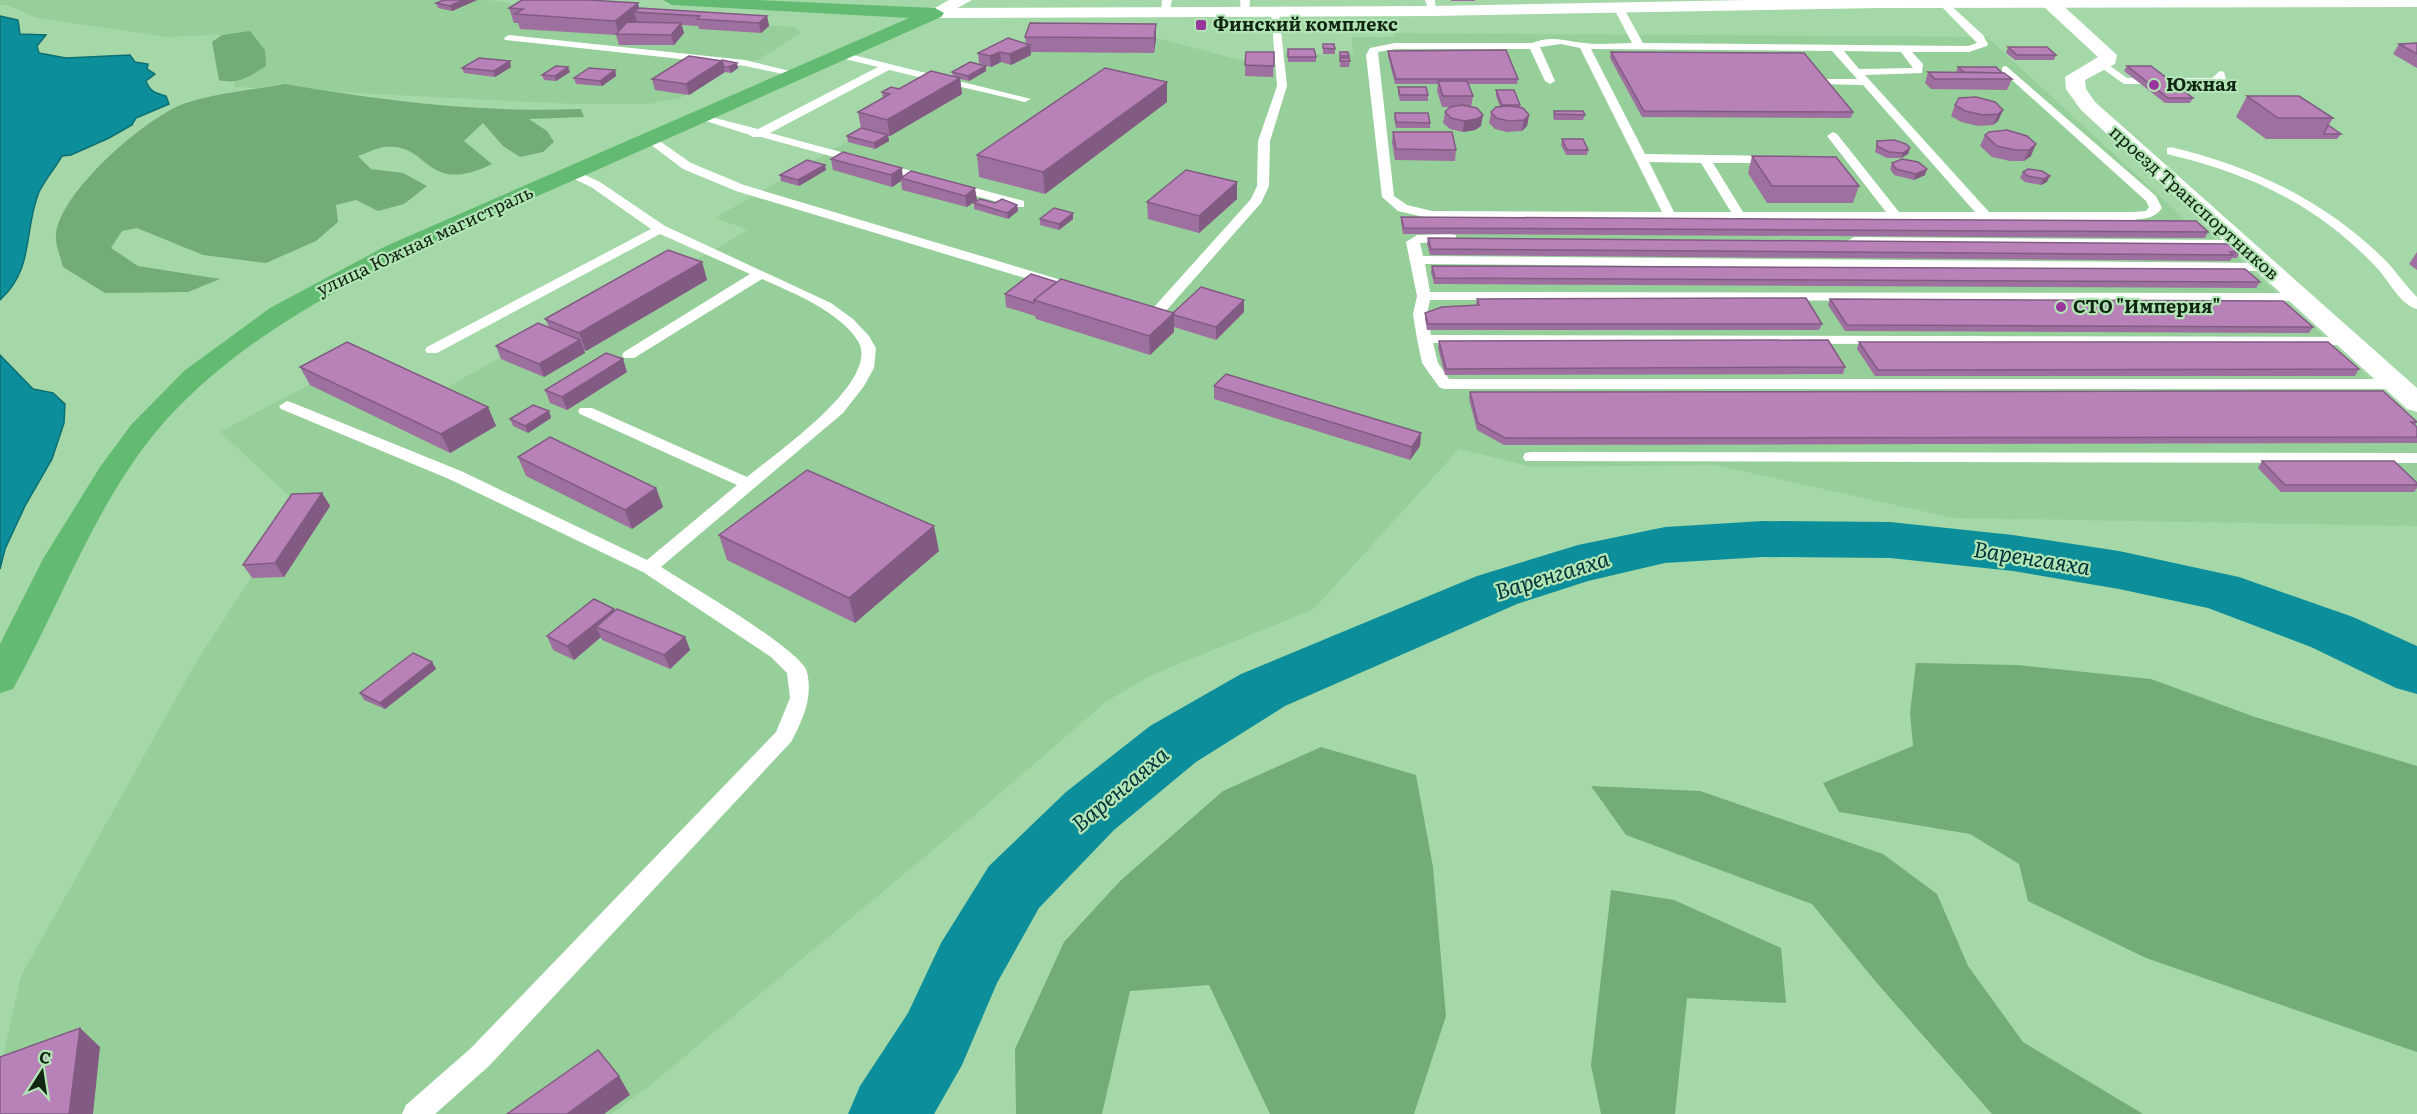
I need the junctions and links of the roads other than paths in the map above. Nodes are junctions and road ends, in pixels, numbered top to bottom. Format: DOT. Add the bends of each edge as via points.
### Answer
graph roads {
  1 [pos="672,0"];
  2 [pos="963,0"];
  3 [pos="995,0"];
  4 [pos="1808,2"];
  5 [pos="1878,2"];
  6 [pos="2065,2"];
  7 [pos="2417,2"];
  8 [pos="1943,3"];
  9 [pos="1626,4"];
  10 [pos="1166,6"];
  11 [pos="1245,6"];
  12 [pos="1431,6"];
  13 [pos="828,10"];
  14 [pos="1274,12"];
  15 [pos="935,13"];
  16 [pos="1065,13"];
  17 [pos="509,38"];
  18 [pos="1534,46"];
  19 [pos="1584,46"];
  20 [pos="1639,46"];
  21 [pos="1835,48"];
  22 [pos="1904,49"];
  23 [pos="846,53"];
  24 [pos="2103,64"];
  25 [pos="886,67"];
  26 [pos="2006,69"];
  27 [pos="1856,72"];
  28 [pos="797,74"];
  29 [pos="2220,75"];
  30 [pos="1550,81"];
  31 [pos="1822,82"];
  32 [pos="1864,82"];
  33 [pos="1025,99"];
  34 [pos="699,117"];
  35 [pos="756,135"];
  36 [pos="1833,135"];
  37 [pos="650,139"];
  38 [pos="2171,151"];
  39 [pos="1641,158"];
  40 [pos="1705,159"];
  41 [pos="1786,159"];
  42 [pos="572,173"];
  43 [pos="1020,204"];
  44 [pos="1984,215"];
  45 [pos="1670,216"];
  46 [pos="1740,217"];
  47 [pos="1897,218"];
  48 [pos="660,229"];
  49 [pos="1460,238"];
  50 [pos="1844,241"];
  51 [pos="2239,244"];
  52 [pos="1417,260"];
  53 [pos="2265,267"];
  54 [pos="759,274"];
  55 [pos="1066,285"];
  56 [pos="1424,296"];
  57 [pos="2298,297"];
  58 [pos="2417,305"];
  59 [pos="1160,309"];
  60 [pos="1424,339"];
  61 [pos="2348,341"];
  62 [pos="432,350"];
  63 [pos="629,355"];
  64 [pos="2397,384"];
  65 [pos="2417,403"];
  66 [pos="287,406"];
  67 [pos="586,411"];
  68 [pos="1531,457"];
  69 [pos="2417,458"];
  70 [pos="750,484"];
  71 [pos="650,568"];
  72 [pos="0,680"];
  73 [pos="415,1114"];
  1 -- 13 [label="highway"];
  2 -- 15 [label="street"];
  3 -- 16 [label="street" via="1009,7"];
  4 -- 5 [label="street"];
  4 -- 9 [label="street"];
  5 -- 8 [label="street"];
  6 -- 7 [label="street"];
  6 -- 8 [label="street"];
  6 -- 24 [label="street" via="2107,55"];
  8 -- 22 [label="lane" via="1983,44 1969,49"];
  9 -- 12 [label="street"];
  9 -- 20 [label="lane"];
  10 -- 11 [label="street"];
  10 -- 16 [label="street"];
  11 -- 14 [label="street"];
  12 -- 14 [label="street"];
  13 -- 15 [label="highway"];
  13 -- 23 [label="highway" via="871,20 871,32"];
  14 -- 59 [label="lane" via="1282,86 1264,141 1263,186 1257,200"];
  15 -- 16 [label="street"];
  15 -- 23 [label="highway, улица Южная магистраль"];
  17 -- 28 [label="lane" via="737,62"];
  18 -- 19 [label="lane" via="1560,41"];
  18 -- 30 [label="lane"];
  18 -- 45 [label="lane" via="1395,46 1374,50 1371,55 1388,197 1396,206 1432,214"];
  19 -- 20 [label="lane"];
  19 -- 39 [label="lane"];
  20 -- 21 [label="lane"];
  21 -- 22 [label="lane"];
  21 -- 27 [label="lane"];
  22 -- 27 [label="lane" via="1918,64 1918,71"];
  23 -- 25 [label="lane"];
  23 -- 28 [label="highway, улица Южная магистраль"];
  24 -- 29 [label="lane" via="2124,81 2212,81 2221,79"];
  24 -- 51 [label="street, проезд Транспортников" via="2075,76 2073,83 2078,93 2106,124"];
  25 -- 33 [label="lane"];
  25 -- 35 [label="lane"];
  26 -- 44 [label="lane" via="2152,199 2156,208 2150,214 2133,216"];
  27 -- 32 [label="lane"];
  28 -- 34 [label="highway, улица Южная магистраль"];
  31 -- 32 [label="lane"];
  32 -- 44 [label="lane"];
  34 -- 35 [label="lane"];
  34 -- 37 [label="highway, улица Южная магистраль"];
  35 -- 43 [label="lane"];
  36 -- 47 [label="lane"];
  37 -- 42 [label="highway, улица Южная магистраль"];
  37 -- 55 [label="lane" via="687,166 740,188"];
  38 -- 58 [label="lane" via="2234,166 2287,192 2358,243"];
  39 -- 40 [label="lane"];
  39 -- 45 [label="lane"];
  40 -- 41 [label="lane"];
  40 -- 46 [label="lane"];
  42 -- 48 [label="lane" via="599,184"];
  42 -- 72 [label="highway, улица Южная магистраль" via="355,270 279,314 194,377 141,431 115,467 60,559"];
  44 -- 47 [label="lane"];
  45 -- 46 [label="lane"];
  46 -- 47 [label="lane"];
  48 -- 54 [label="lane"];
  48 -- 62 [label="lane"];
  49 -- 52 [label="lane" via="1417,239 1413,242"];
  50 -- 51 [label="lane"];
  51 -- 53 [label="street, проезд Транспортников"];
  52 -- 53 [label="lane"];
  52 -- 56 [label="lane"];
  53 -- 57 [label="street, проезд Транспортников"];
  54 -- 63 [label="lane"];
  54 -- 70 [label="lane" via="843,317 865,340 869,359 859,385 837,410"];
  56 -- 57 [label="lane"];
  56 -- 60 [label="lane" via="1420,314"];
  57 -- 61 [label="street, проезд Транспортников"];
  60 -- 61 [label="lane"];
  60 -- 64 [label="lane" via="1430,363 1444,384"];
  61 -- 64 [label="street, проезд Транспортников"];
  64 -- 65 [label="street, проезд Транспортников"];
  66 -- 71 [label="lane" via="455,475"];
  67 -- 70 [label="lane"];
  68 -- 69 [label="lane"];
  70 -- 71 [label="lane"];
  71 -- 73 [label="lane" via="778,652 797,670 800,698 784,736 480,1057"];
}
